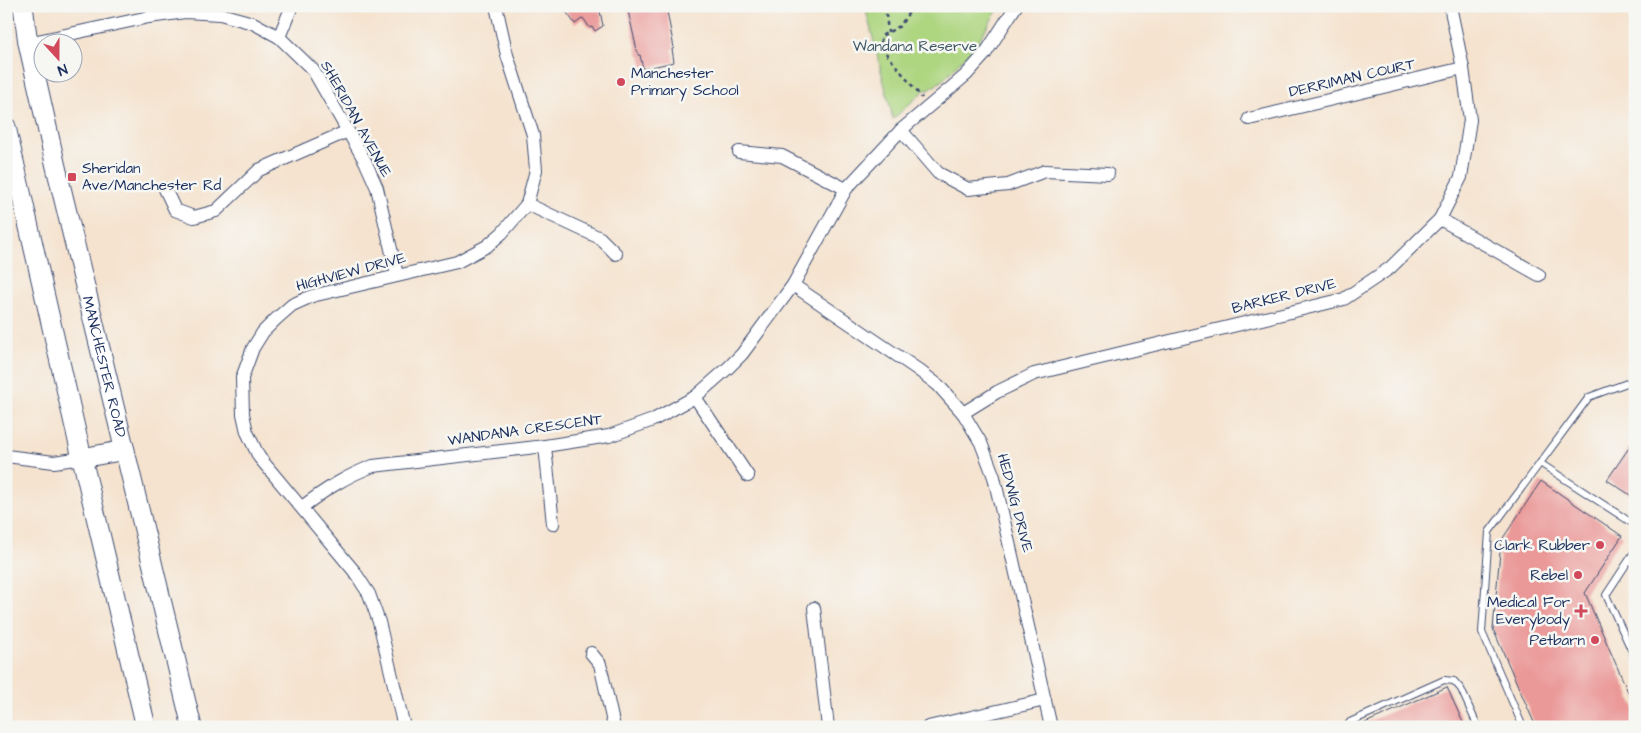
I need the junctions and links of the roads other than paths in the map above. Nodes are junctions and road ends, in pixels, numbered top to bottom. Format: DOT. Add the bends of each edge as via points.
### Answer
graph roads {
  1 [pos="23,6"];
  2 [pos="292,6"];
  3 [pos="496,6"];
  4 [pos="1016,6"];
  5 [pos="1450,6"];
  6 [pos="279,37"];
  7 [pos="28,43"];
  8 [pos="1464,68"];
  9 [pos="1249,119"];
  10 [pos="6,128"];
  11 [pos="901,130"];
  12 [pos="348,131"];
  13 [pos="739,152"];
  14 [pos="1108,174"];
  15 [pos="846,188"];
  16 [pos="165,189"];
  17 [pos="527,204"];
  18 [pos="1440,219"];
  19 [pos="616,254"];
  20 [pos="397,275"];
  21 [pos="1539,275"];
  22 [pos="793,286"];
  23 [pos="1635,380"];
  24 [pos="695,397"];
  25 [pos="963,413"];
  26 [pos="545,446"];
  27 [pos="125,450"];
  28 [pos="6,456"];
  29 [pos="82,458"];
  30 [pos="1540,463"];
  31 [pos="748,476"];
  32 [pos="302,506"];
  33 [pos="553,524"];
  34 [pos="1635,525"];
  35 [pos="1635,551"];
  36 [pos="814,608"];
  37 [pos="591,653"];
  38 [pos="1635,658"];
  39 [pos="1045,700"];
  40 [pos="146,727"];
  41 [pos="192,727"];
  42 [pos="404,727"];
  43 [pos="614,727"];
  44 [pos="828,727"];
  45 [pos="928,727"];
  46 [pos="1051,727"];
  47 [pos="1346,727"];
  48 [pos="1478,727"];
  49 [pos="1523,727"];
  1 -- 7 [label="main road, MANCHESTER ROAD"];
  2 -- 6 [label="street"];
  3 -- 17 [label="street, HIGHVIEW DRIVE" via="507,55 533,135 536,170"];
  4 -- 11 [label="street, WANDANA CRESCENT" via="985,54 966,75"];
  5 -- 8 [label="street, BARKER DRIVE"];
  6 -- 7 [label="street, SHERIDAN AVENUE" via="253,23 220,14 185,12"];
  6 -- 12 [label="street, SHERIDAN AVENUE" via="313,70"];
  7 -- 27 [label="main road, MANCHESTER ROAD"];
  8 -- 9 [label="street, DERRIMAN COURT"];
  8 -- 18 [label="street, BARKER DRIVE" via="1470,120 1461,177"];
  10 -- 29 [label="main road"];
  11 -- 14 [label="street" via="938,173 968,189 1008,185 1046,170"];
  11 -- 15 [label="street, WANDANA CRESCENT"];
  12 -- 16 [label="street" via="260,170 216,211 194,217 175,210"];
  12 -- 20 [label="street, SHERIDAN AVENUE" via="377,188"];
  13 -- 15 [label="street" via="782,156"];
  15 -- 22 [label="street, WANDANA CRESCENT"];
  17 -- 19 [label="street" via="600,238"];
  17 -- 20 [label="street, HIGHVIEW DRIVE" via="502,234 487,246 457,262"];
  18 -- 21 [label="street"];
  18 -- 25 [label="street, BARKER DRIVE" via="1390,268 1344,298 1034,374"];
  20 -- 32 [label="street, HIGHVIEW DRIVE" via="312,296 292,305 263,332 253,348 242,378 247,432 259,457"];
  22 -- 24 [label="street, WANDANA CRESCENT" via="742,354"];
  22 -- 25 [label="street, HEDWIG DRIVE" via="917,369 938,385"];
  23 -- 30 [label="lane" via="1589,397"];
  24 -- 26 [label="street, WANDANA CRESCENT" via="653,420 610,436"];
  24 -- 31 [label="street"];
  25 -- 39 [label="street, HEDWIG DRIVE" via="981,443 994,477"];
  26 -- 32 [label="street, WANDANA CRESCENT" via="373,466 332,485"];
  26 -- 33 [label="street"];
  27 -- 29 [label="main road"];
  27 -- 41 [label="main road, MANCHESTER ROAD"];
  28 -- 29 [label="street" via="54,462"];
  29 -- 40 [label="main road"];
  30 -- 34 [label="lane"];
  30 -- 49 [label="lane" via="1489,532 1482,632"];
  32 -- 42 [label="street, HIGHVIEW DRIVE" via="369,594 379,622"];
  35 -- 38 [label="lane" via="1606,595"];
  36 -- 44 [label="street"];
  37 -- 43 [label="street" via="600,664"];
  39 -- 45 [label="street"];
  39 -- 46 [label="street, HEDWIG DRIVE"];
  47 -- 48 [label="lane" via="1350,722 1444,680 1454,681 1461,689"];
}
